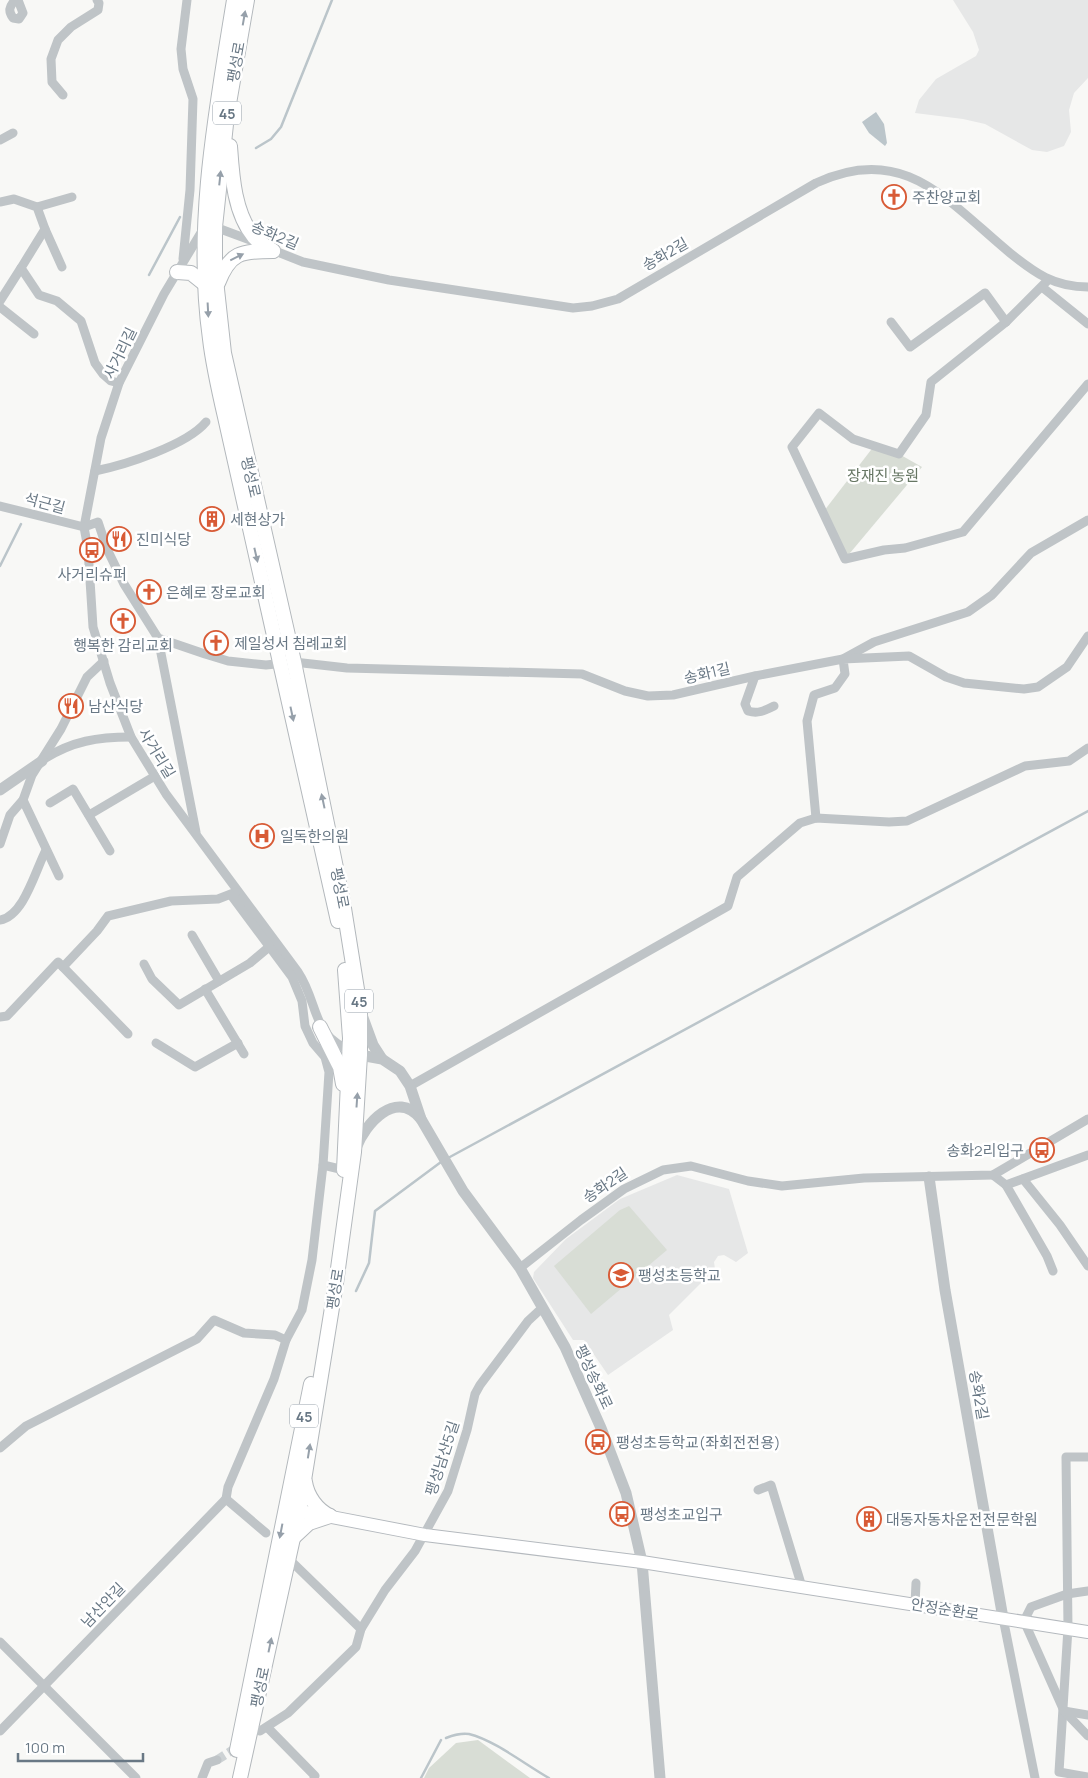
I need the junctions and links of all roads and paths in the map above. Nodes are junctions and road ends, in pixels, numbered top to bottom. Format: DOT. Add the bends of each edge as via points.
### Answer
graph roads {
  1 [pos="97,0"];
  2 [pos="187,0"];
  3 [pos="234,0"];
  4 [pos="247,0"];
  5 [pos="63,95"];
  6 [pos="230,97"];
  7 [pos="13,133"];
  8 [pos="0,140"];
  9 [pos="72,197"];
  10 [pos="0,202"];
  11 [pos="37,207"];
  12 [pos="210,227"];
  13 [pos="45,228"];
  14 [pos="273,251"];
  15 [pos="62,267"];
  16 [pos="180,267"];
  17 [pos="21,268"];
  18 [pos="1045,284"];
  19 [pos="212,285"];
  20 [pos="1088,287"];
  21 [pos="0,301"];
  22 [pos="0,307"];
  23 [pos="891,322"];
  24 [pos="1006,322"];
  25 [pos="1088,324"];
  26 [pos="34,334"];
  27 [pos="119,383"];
  28 [pos="1088,384"];
  29 [pos="206,422"];
  30 [pos="95,471"];
  31 [pos="0,506"];
  32 [pos="1088,520"];
  33 [pos="84,527"];
  34 [pos="1088,636"];
  35 [pos="158,638"];
  36 [pos="843,658"];
  37 [pos="104,661"];
  38 [pos="288,663"];
  39 [pos="755,676"];
  40 [pos="774,706"];
  41 [pos="131,737"];
  42 [pos="1088,748"];
  43 [pos="42,761"];
  44 [pos="155,776"];
  45 [pos="0,790"];
  46 [pos="23,800"];
  47 [pos="50,803"];
  48 [pos="89,815"];
  49 [pos="816,818"];
  50 [pos="196,835"];
  51 [pos="0,844"];
  52 [pos="46,850"];
  53 [pos="110,851"];
  54 [pos="59,876"];
  55 [pos="235,893"];
  56 [pos="0,920"];
  57 [pos="192,935"];
  58 [pos="270,947"];
  59 [pos="144,964"];
  60 [pos="63,967"];
  61 [pos="219,981"];
  62 [pos="205,990"];
  63 [pos="360,1008"];
  64 [pos="0,1017"];
  65 [pos="320,1027"];
  66 [pos="128,1034"];
  67 [pos="156,1043"];
  68 [pos="238,1043"];
  69 [pos="355,1053"];
  70 [pos="244,1054"];
  71 [pos="382,1059"];
  72 [pos="410,1086"];
  73 [pos="346,1098"];
  74 [pos="421,1119"];
  75 [pos="1088,1119"];
  76 [pos="354,1152"];
  77 [pos="1088,1155"];
  78 [pos="323,1166"];
  79 [pos="344,1170"];
  80 [pos="993,1175"];
  81 [pos="930,1177"];
  82 [pos="1023,1179"];
  83 [pos="1006,1185"];
  84 [pos="1088,1266"];
  85 [pos="520,1268"];
  86 [pos="1053,1271"];
  87 [pos="542,1308"];
  88 [pos="286,1340"];
  89 [pos="0,1448"];
  90 [pos="1088,1457"];
  91 [pos="305,1476"];
  92 [pos="758,1490"];
  93 [pos="226,1499"];
  94 [pos="285,1508"];
  95 [pos="300,1511"];
  96 [pos="330,1516"];
  97 [pos="266,1533"];
  98 [pos="425,1535"];
  99 [pos="294,1538"];
  100 [pos="642,1562"];
  101 [pos="293,1563"];
  102 [pos="916,1583"];
  103 [pos="802,1587"];
  104 [pos="1088,1591"];
  105 [pos="1067,1594"];
  106 [pos="915,1604"];
  107 [pos="1003,1618"];
  108 [pos="1024,1621"];
  109 [pos="1068,1628"];
  110 [pos="361,1629"];
  111 [pos="1088,1632"];
  112 [pos="0,1642"];
  113 [pos="44,1686"];
  114 [pos="1064,1711"];
  115 [pos="1088,1715"];
  116 [pos="0,1731"];
  117 [pos="1088,1736"];
  118 [pos="217,1760"];
  119 [pos="1088,1777"];
  120 [pos="136,1778"];
  121 [pos="202,1778"];
  122 [pos="232,1778"];
  123 [pos="240,1778"];
  124 [pos="314,1778"];
  125 [pos="660,1778"];
  126 [pos="1035,1778"];
  1 -- 5 [label="street" via="98,10 72,27 55,46 51,59 52,82"];
  2 -- 16 [label="street" via="181,49 183,69 193,98 190,190"];
  3 -- 12 [label="main road, 팽성로 / 45" via="213,137"];
  6 -- 4 [label="main road, 팽성로 / 45, one-way"];
  12 -- 6 [label="main road, 팽성로 / 45, one-way"];
  6 -- 14 [label="main road" via="231,157 238,202 253,235"];
  7 -- 8 [label="street"];
  9 -- 11 [label="street"];
  10 -- 11 [label="street" via="14,199"];
  11 -- 13 [label="street"];
  12 -- 14 [label="street, 송화2길"];
  12 -- 16 [label="street, 사거리길"];
  12 -- 19 [label="main road, 팽성로 / 45"];
  13 -- 15 [label="street"];
  13 -- 17 [label="street"];
  14 -- 18 [label="street, 송화2길" via="303,262 388,280 572,308 592,306 618,299 816,183 834,175 869,168 900,172 926,184"];
  19 -- 14 [label="main road, one-way" via="233,257"];
  16 -- 19 [label="main road"];
  16 -- 27 [label="street, 사거리길"];
  17 -- 21 [label="street"];
  17 -- 27 [label="street" via="39,295 57,301 81,321 95,363 111,381"];
  18 -- 20 [label="street, 송화2길"];
  18 -- 24 [label="street"];
  18 -- 25 [label="street"];
  19 -- 38 [label="main road, 팽성로 / 45"];
  22 -- 26 [label="street"];
  23 -- 24 [label="street" via="910,347 986,292"];
  24 -- 28 [label="street" via="931,382 926,415 899,454 853,439 819,413 792,446 844,559 906,548 963,532"];
  27 -- 30 [label="street, 사거리길" via="101,438"];
  29 -- 30 [label="street" via="198,433 122,466"];
  30 -- 33 [label="street, 사거리길"];
  31 -- 33 [label="street, 석근길"];
  32 -- 36 [label="street, 송화1길" via="1031,553 981,605 874,642"];
  33 -- 35 [label="street, 석근길" via="98,522 124,584"];
  33 -- 37 [label="street, 사거리길" via="93,627"];
  34 -- 36 [label="street" via="1066,667 1038,686 1024,690 964,683 946,677 909,656"];
  35 -- 38 [label="street, 송화1길" via="228,661 266,665"];
  35 -- 50 [label="street"];
  36 -- 39 [label="street, 송화1길"];
  36 -- 49 [label="street" via="845,674 835,688 814,695 807,721"];
  37 -- 41 [label="street, 사거리길"];
  37 -- 43 [label="street" via="87,677 75,705"];
  38 -- 39 [label="street, 송화1길" via="347,668 582,674 626,692 648,696 673,695"];
  63 -- 38 [label="main road, 팽성로 / 45, one-way" via="343,902"];
  38 -- 69 [label="main road, 팽성로 / 45, one-way" via="342,941"];
  39 -- 40 [label="street" via="745,704 748,711 763,712"];
  41 -- 43 [label="street" via="92,738 60,749"];
  41 -- 44 [label="street, 사거리길"];
  42 -- 49 [label="street" via="1069,761 1024,766 908,821"];
  43 -- 45 [label="street"];
  43 -- 46 [label="street" via="32,775"];
  44 -- 48 [label="street"];
  44 -- 50 [label="street, 사거리길"];
  46 -- 51 [label="street" via="10,816"];
  46 -- 52 [label="street"];
  47 -- 48 [label="street" via="73,789"];
  48 -- 53 [label="street"];
  49 -- 72 [label="street" via="800,823 738,877 728,906"];
  50 -- 55 [label="street, 사거리길"];
  52 -- 54 [label="street"];
  52 -- 56 [label="street" via="18,911"];
  55 -- 58 [label="street"];
  55 -- 60 [label="street" via="218,899 171,902 108,916"];
  55 -- 65 [label="street, 사거리길" via="308,987"];
  57 -- 61 [label="street"];
  58 -- 61 [label="street"];
  58 -- 78 [label="street" via="295,982 308,1034 328,1062"];
  59 -- 62 [label="street" via="152,979 179,1005"];
  60 -- 64 [label="street" via="58,962 7,1016"];
  60 -- 66 [label="street"];
  61 -- 62 [label="street"];
  62 -- 68 [label="street"];
  63 -- 69 [label="main road, 팽성로 / 45"];
  63 -- 71 [label="street" via="369,1037"];
  65 -- 69 [label="street" via="330,1039"];
  65 -- 73 [label="main road" via="340,1067"];
  67 -- 68 [label="street" via="195,1067"];
  68 -- 70 [label="street"];
  69 -- 71 [label="street, 팽성송화로"];
  69 -- 73 [label="main road, 팽성로 / 45"];
  76 -- 69 [label="main road, 팽성로 / 45, one-way"];
  71 -- 72 [label="street, 팽성송화로" via="400,1071"];
  72 -- 74 [label="street, 팽성송화로"];
  73 -- 79 [label="main road, 팽성로 / 45"];
  74 -- 76 [label="street" via="404,1109 386,1110 369,1123"];
  74 -- 85 [label="street, 팽성송화로" via="463,1191"];
  75 -- 80 [label="street, 송화2길"];
  91 -- 76 [label="main road, 팽성로 / 45, one-way"];
  77 -- 82 [label="street"];
  78 -- 79 [label="street"];
  78 -- 88 [label="street" via="312,1260 302,1310"];
  79 -- 94 [label="main road, 팽성로 / 45" via="319,1346"];
  80 -- 81 [label="street, 송화2길"];
  80 -- 83 [label="street"];
  81 -- 85 [label="street, 송화2길" via="864,1178 782,1186 691,1166 663,1170 624,1189"];
  81 -- 107 [label="street, 송화2길" via="945,1290"];
  82 -- 83 [label="street"];
  82 -- 84 [label="street"];
  83 -- 86 [label="street"];
  85 -- 87 [label="street, 팽성송화로"];
  87 -- 98 [label="street, 팽성남산5길" via="528,1321 475,1394 448,1491"];
  87 -- 100 [label="street, 팽성송화로" via="602,1428 626,1494"];
  88 -- 89 [label="street" via="276,1335 244,1333 214,1320 197,1339 26,1426"];
  88 -- 93 [label="street" via="274,1379 228,1487"];
  90 -- 105 [label="street" via="1066,1458"];
  91 -- 95 [label="main road, 팽성로 / 45"];
  91 -- 96 [label="main road" via="312,1499 322,1512"];
  92 -- 103 [label="street" via="771,1485"];
  93 -- 97 [label="street"];
  93 -- 113 [label="street, 남산안길"];
  94 -- 95 [label="main road, 안정순환로"];
  94 -- 122 [label="main road, 팽성로 / 45, one-way"];
  95 -- 96 [label="main road, 안정순환로"];
  95 -- 99 [label="main road, 팽성로 / 45"];
  96 -- 98 [label="main road, 안정순환로"];
  96 -- 99 [label="main road" via="309,1523"];
  98 -- 100 [label="main road, 안정순환로"];
  98 -- 110 [label="street, 팽성남산5길"];
  123 -- 99 [label="main road, 팽성로 / 45, one-way"];
  100 -- 103 [label="main road, 안정순환로"];
  100 -- 125 [label="street, 팽성송화로"];
  101 -- 110 [label="street"];
  102 -- 106 [label="street"];
  103 -- 106 [label="main road, 안정순환로"];
  104 -- 105 [label="street"];
  105 -- 108 [label="street" via="1031,1607"];
  105 -- 109 [label="street"];
  106 -- 107 [label="main road, 안정순환로"];
  107 -- 108 [label="main road, 안정순환로"];
  107 -- 126 [label="street"];
  108 -- 109 [label="main road, 안정순환로"];
  108 -- 114 [label="street"];
  109 -- 111 [label="main road, 안정순환로"];
  109 -- 114 [label="street"];
  110 -- 124 [label="street, 팽성남산5길" via="356,1646 288,1713 264,1730 295,1754"];
  112 -- 113 [label="street"];
  113 -- 116 [label="street, 남산안길"];
  113 -- 120 [label="street"];
  114 -- 115 [label="street"];
  114 -- 117 [label="street"];
  114 -- 119 [label="street" via="1059,1772"];
  118 -- 121 [label="street" via="208,1763"];
}
